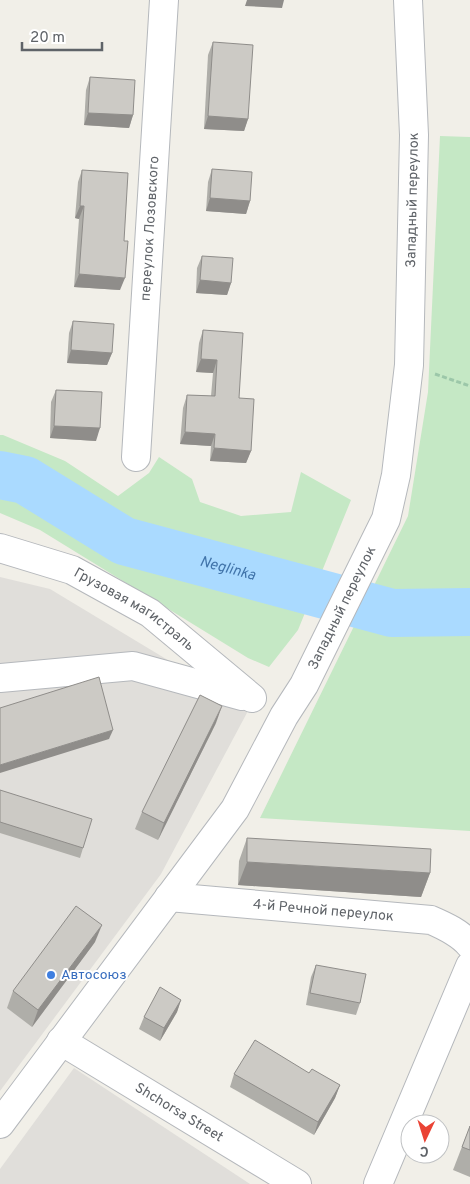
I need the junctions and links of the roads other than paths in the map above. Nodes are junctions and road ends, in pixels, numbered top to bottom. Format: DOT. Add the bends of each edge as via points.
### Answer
graph roads {
  1 [pos="164,0"];
  2 [pos="408,0"];
  3 [pos="136,457"];
  4 [pos="0,548"];
  5 [pos="0,678"];
  6 [pos="252,698"];
  7 [pos="284,716"];
  8 [pos="169,897"];
  9 [pos="470,945"];
  10 [pos="470,966"];
  11 [pos="61,1041"];
  12 [pos="0,1124"];
  13 [pos="297,1184"];
  14 [pos="378,1184"];
  1 -- 3 [label="street, переулок Лозовского"];
  2 -- 7 [label="street, Западный переулок" via="414,135 409,365 396,475 386,519 304,685"];
  4 -- 6 [label="street, Грузовая магистраль" via="72,570 150,614"];
  5 -- 6 [label="street" via="133,666"];
  6 -- 7 [label="street"];
  7 -- 8 [label="street, Западный переулок" via="235,809"];
  8 -- 9 [label="street, 4-й Речной переулок" via="431,920 446,926"];
  8 -- 11 [label="street, Западный переулок"];
  10 -- 14 [label="street"];
  11 -- 12 [label="street, Западный переулок"];
  11 -- 13 [label="street, Shchorsa Street"];
}
